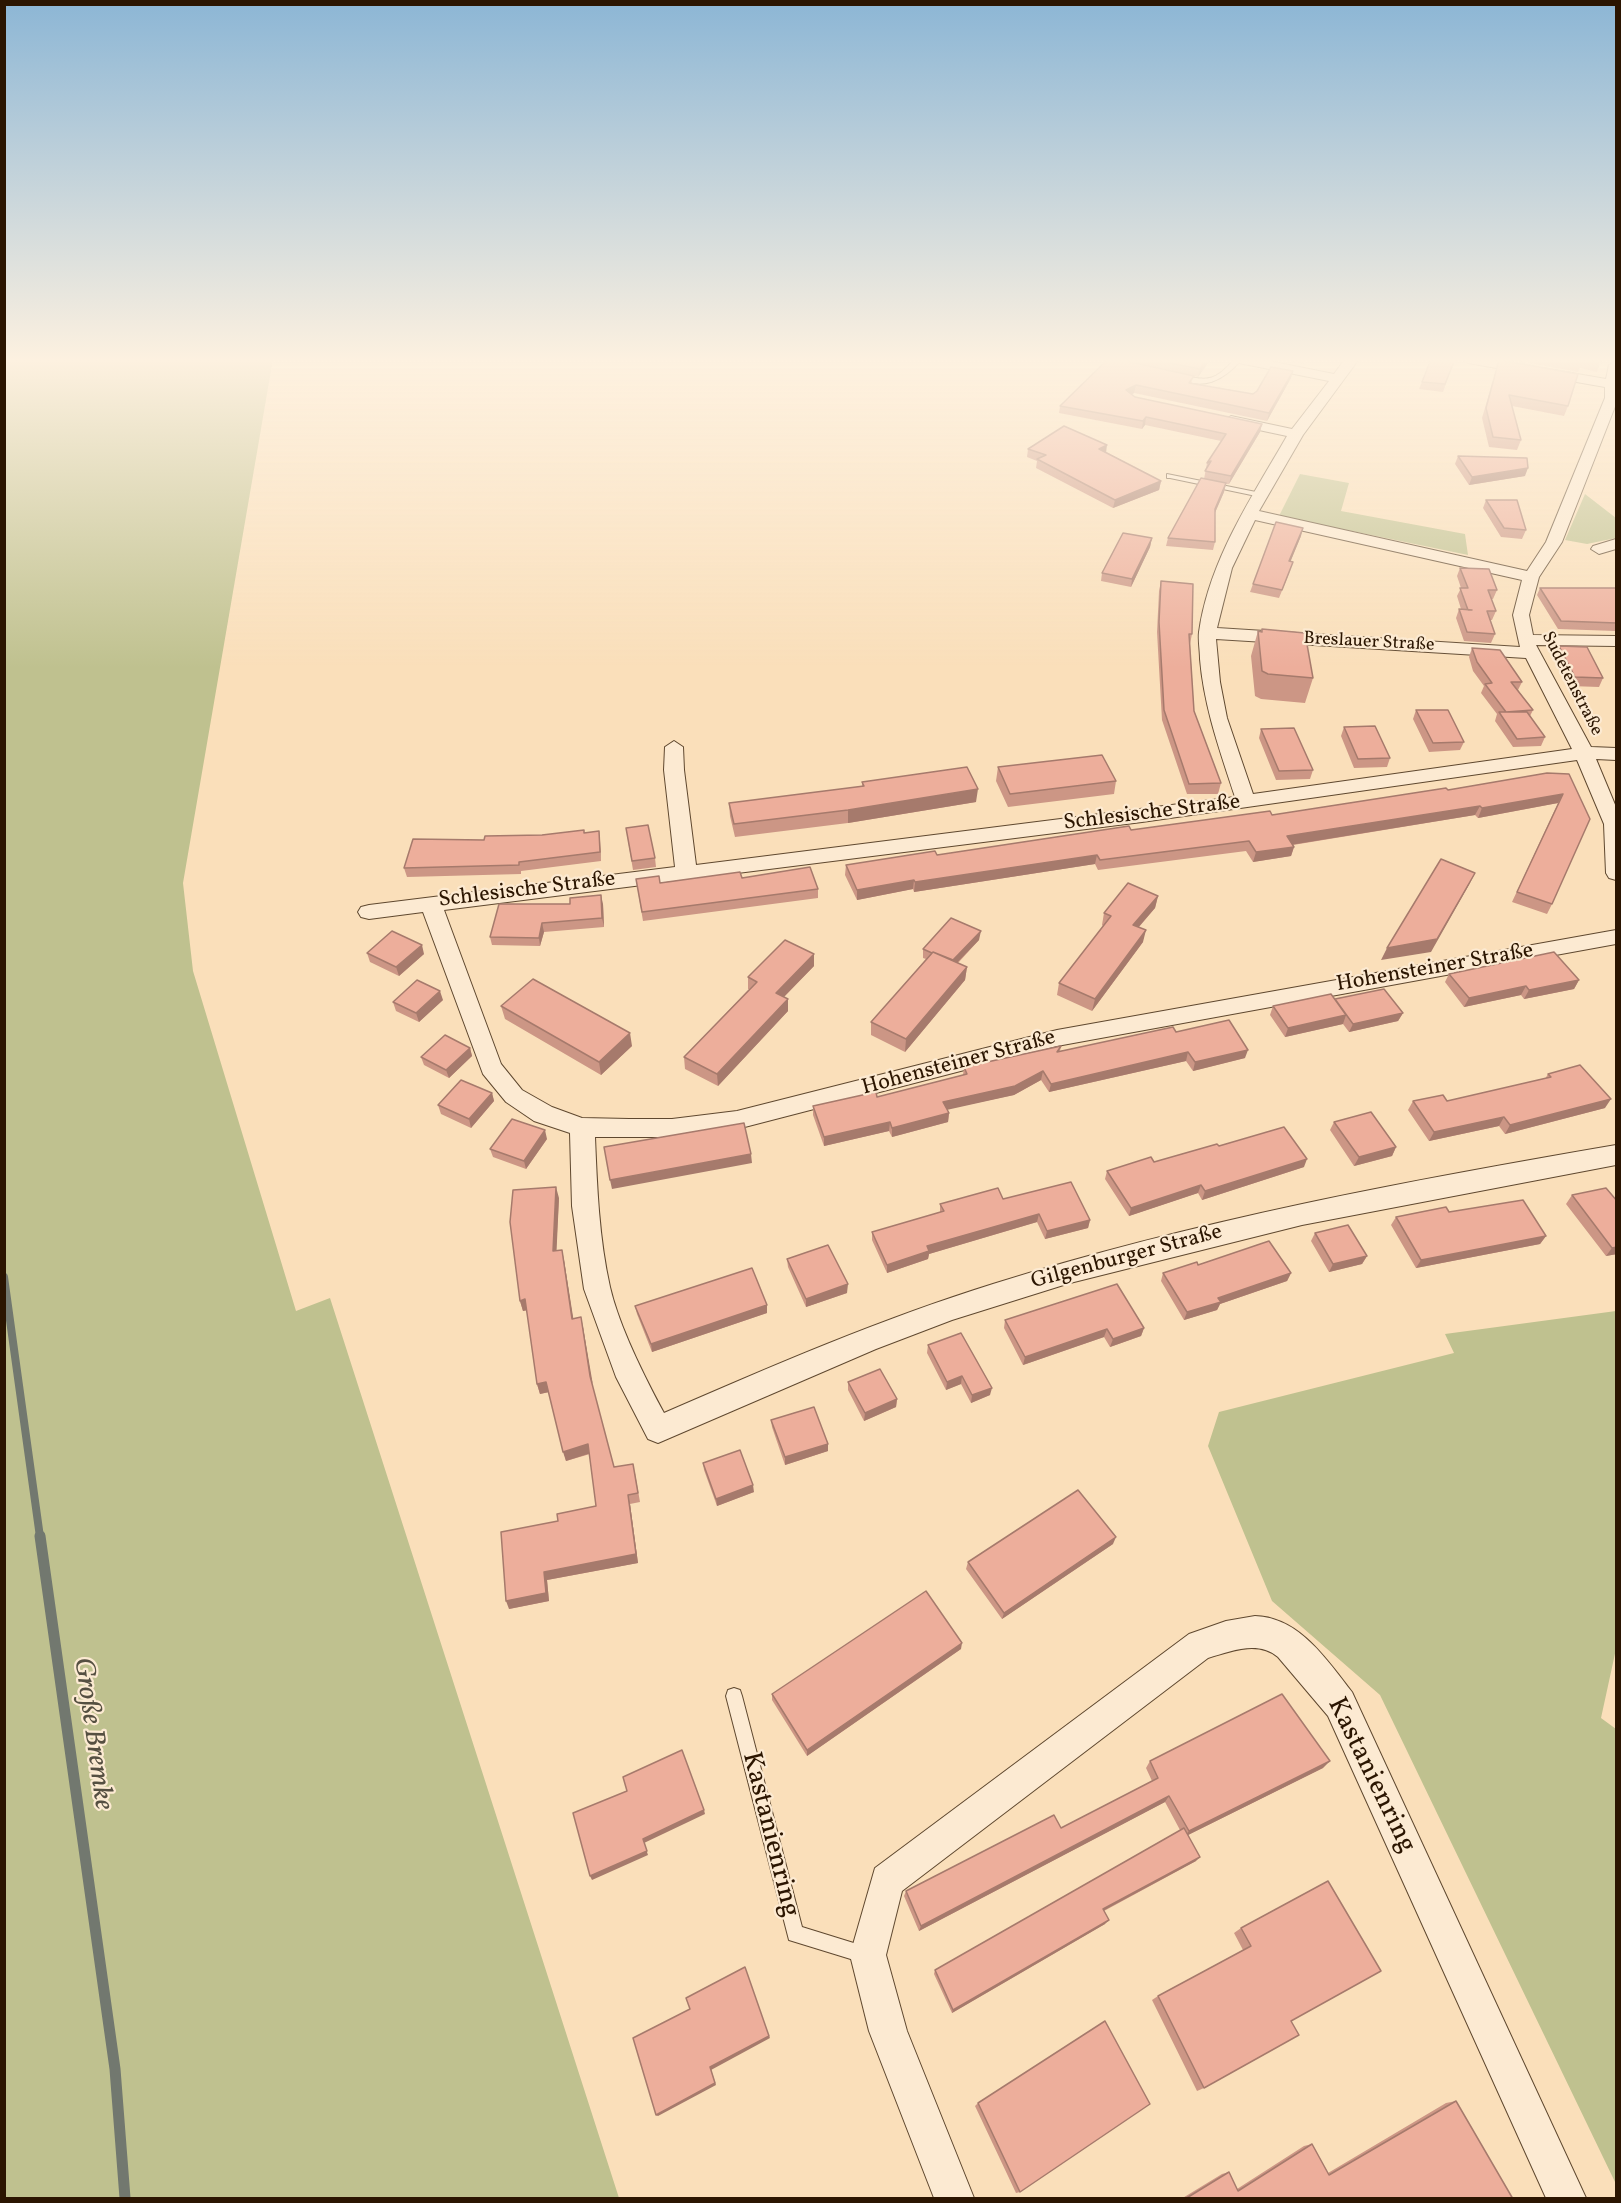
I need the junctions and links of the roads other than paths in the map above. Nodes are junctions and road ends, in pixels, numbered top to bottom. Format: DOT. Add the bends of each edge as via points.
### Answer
graph roads {
  1 [pos="1280,462"];
  2 [pos="1586,462"];
  3 [pos="1170,476"];
  4 [pos="1261,495"];
  5 [pos="1250,514"];
  6 [pos="1617,544"];
  7 [pos="1599,549"];
  8 [pos="1531,577"];
  9 [pos="1207,633"];
  10 [pos="1617,641"];
  11 [pos="1528,646"];
  12 [pos="674,747"];
  13 [pos="1584,753"];
  14 [pos="1617,754"];
  15 [pos="1246,801"];
  16 [pos="686,871"];
  17 [pos="1617,873"];
  18 [pos="431,904"];
  19 [pos="369,912"];
  20 [pos="1617,937"];
  21 [pos="582,1127"];
  22 [pos="1617,1155"];
  23 [pos="734,1696"];
  24 [pos="868,1955"];
  25 [pos="954,2199"];
  26 [pos="1566,2199"];
  1 -- 4 [label="street"];
  2 -- 8 [label="street, Sudetenstraße" via="1554,542"];
  3 -- 4 [label="lane"];
  4 -- 5 [label="street"];
  5 -- 8 [label="street"];
  5 -- 9 [label="street" via="1224,568"];
  6 -- 7 [label="street"];
  8 -- 11 [label="street, Sudetenstraße" via="1521,615"];
  9 -- 11 [label="street, Breslauer Straße"];
  9 -- 15 [label="street" via="1218,718"];
  10 -- 11 [label="street, Breslauer Straße"];
  11 -- 13 [label="street, Sudetenstraße"];
  12 -- 16 [label="street"];
  13 -- 14 [label="street, Schlesische Straße"];
  13 -- 15 [label="street, Schlesische Straße"];
  13 -- 17 [label="street" via="1614,824"];
  15 -- 16 [label="street, Schlesische Straße"];
  16 -- 18 [label="street, Schlesische Straße"];
  18 -- 19 [label="street, Schlesische Straße"];
  18 -- 21 [label="street, Hohensteiner Straße" via="492,1068 514,1096 543,1114"];
  20 -- 21 [label="street, Hohensteiner Straße" via="1057,1038 737,1120 672,1128"];
  21 -- 22 [label="street, Gilgenburger Straße" via="585,1206 597,1289 630,1377 658,1430 893,1330 1005,1292 1215,1233 1449,1184"];
  23 -- 24 [label="lane, Kastanienring" via="795,1934"];
  24 -- 25 [label="street, Kastanienring" via="888,2031"];
  24 -- 26 [label="street, Kastanienring" via="886,1880 1200,1645 1245,1633 1274,1635 1315,1671 1340,1704"];
}
